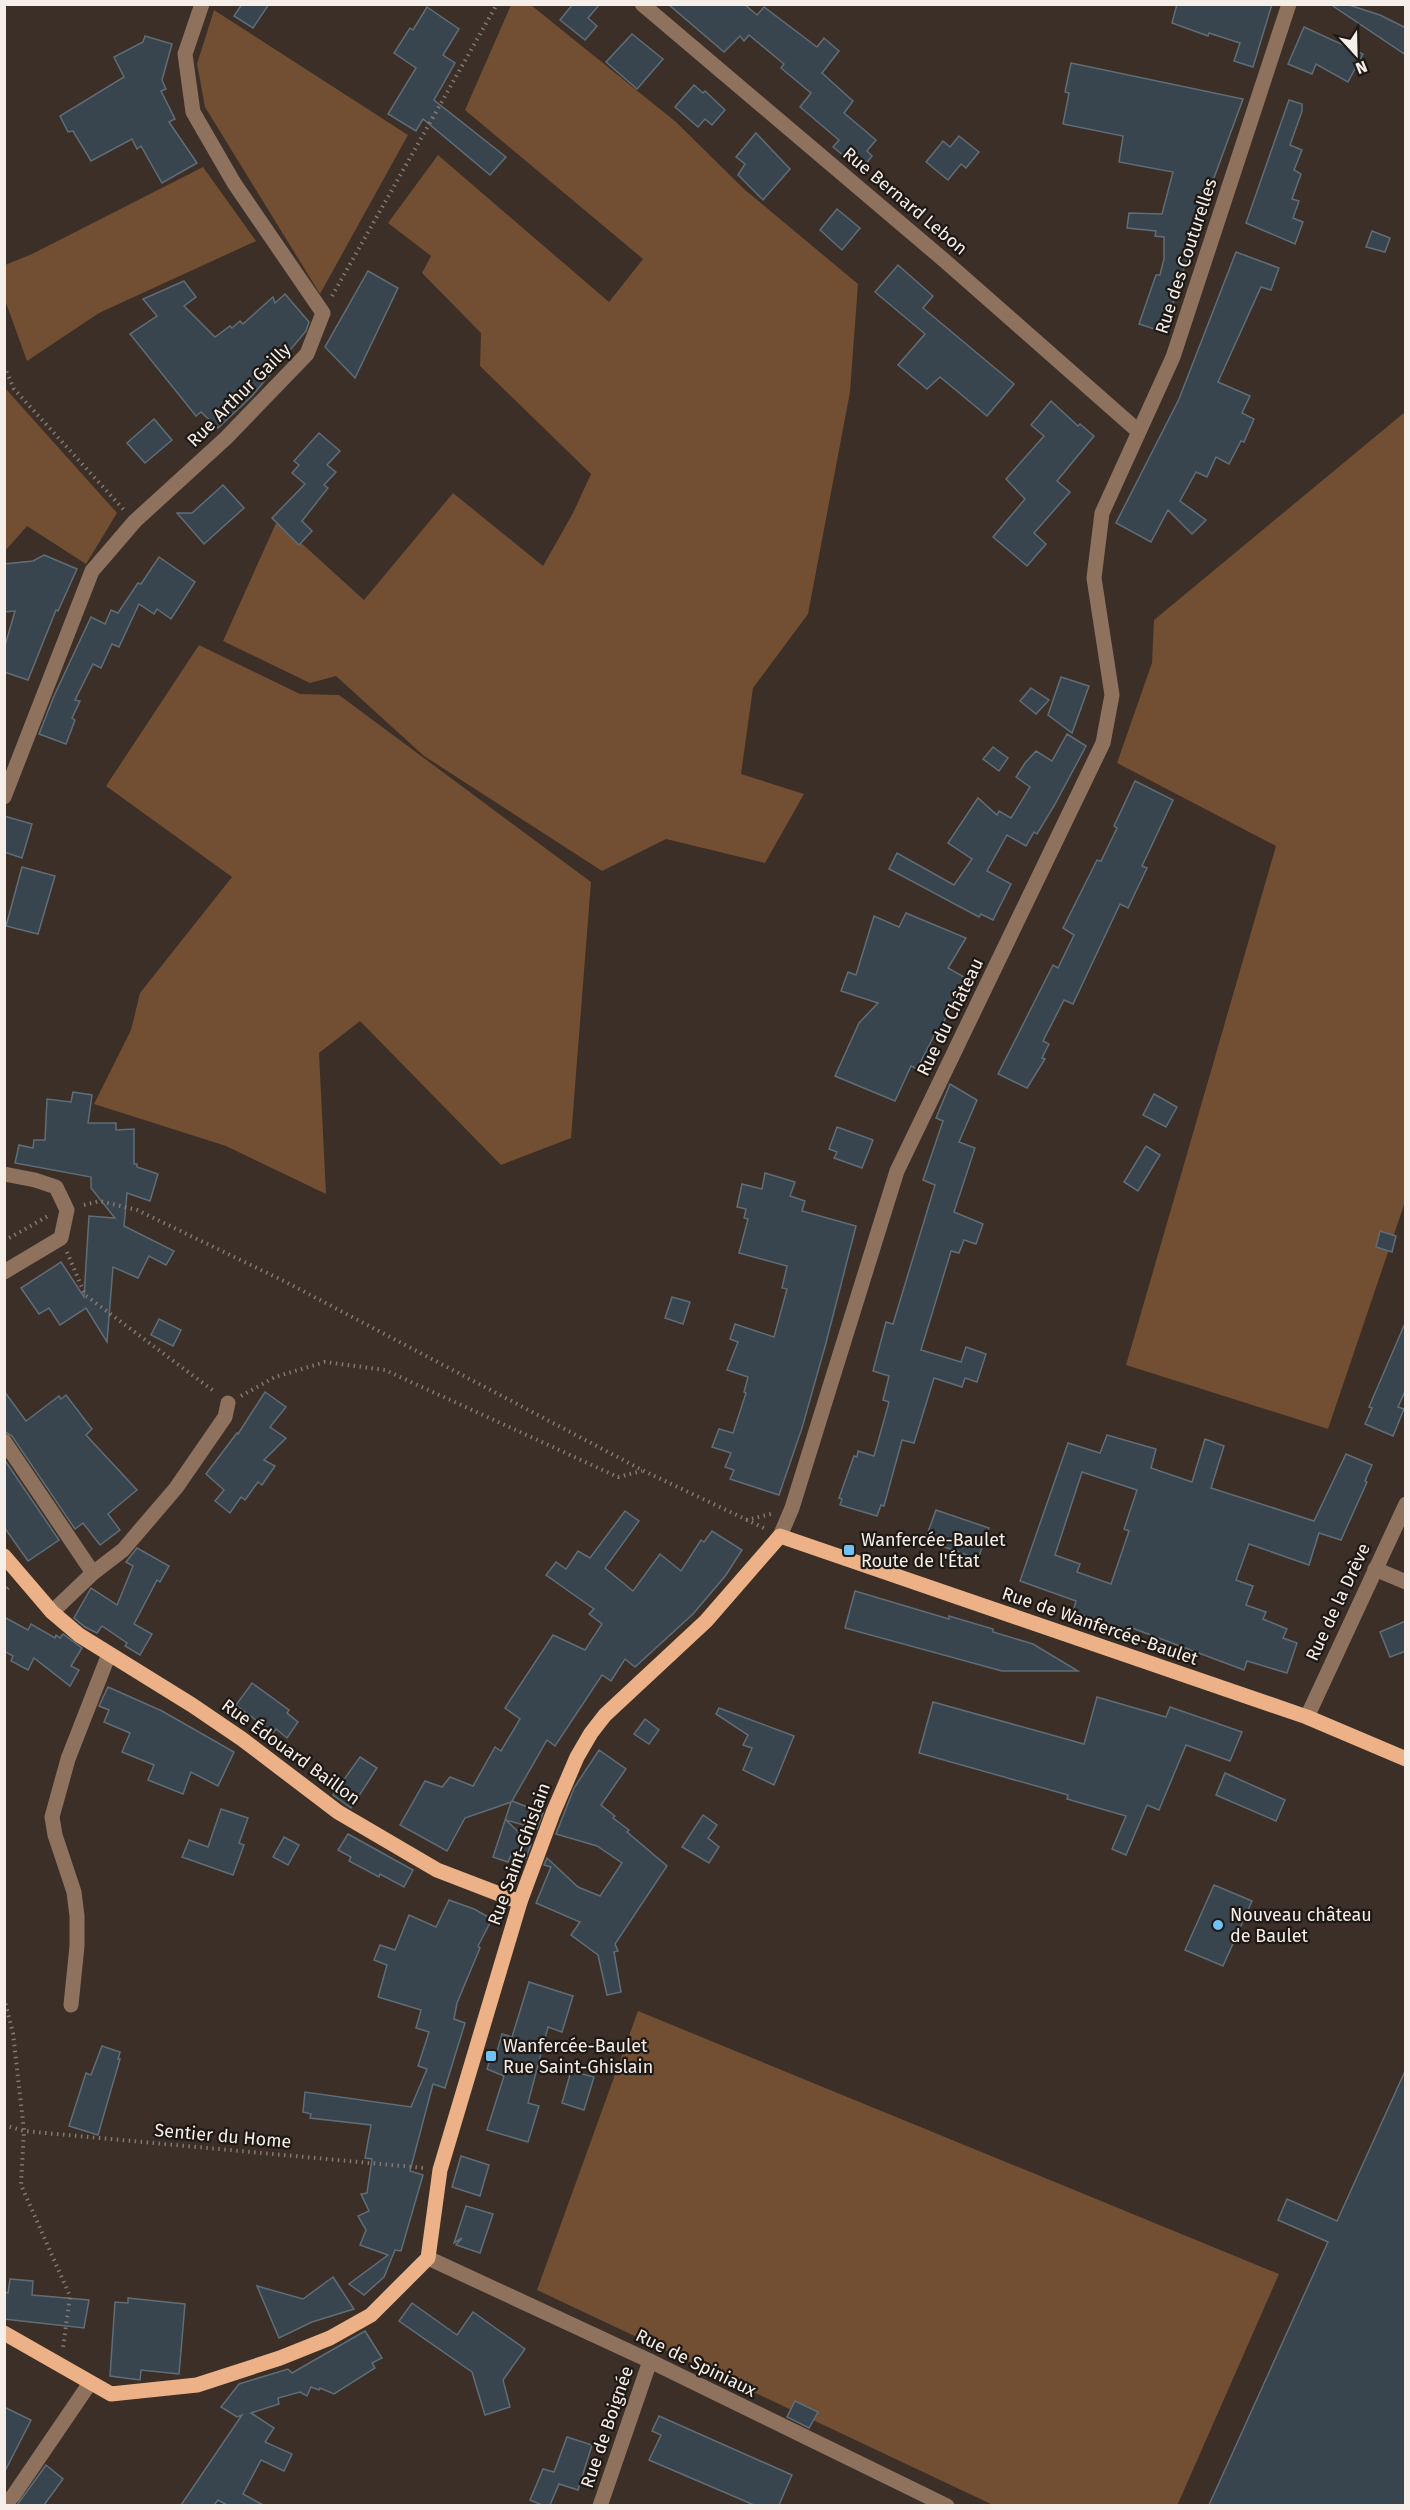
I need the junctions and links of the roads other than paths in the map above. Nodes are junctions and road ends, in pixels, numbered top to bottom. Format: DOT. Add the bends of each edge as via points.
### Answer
graph roads {
  1 [pos="202,4"];
  2 [pos="642,4"];
  3 [pos="1288,4"];
  4 [pos="1138,431"];
  5 [pos="1102,513"];
  6 [pos="4,797"];
  7 [pos="4,1174"];
  8 [pos="4,1272"];
  9 [pos="228,1403"];
  10 [pos="4,1441"];
  11 [pos="1406,1504"];
  12 [pos="780,1536"];
  13 [pos="4,1556"];
  14 [pos="1375,1569"];
  15 [pos="11,1571"];
  16 [pos="93,1573"];
  17 [pos="1406,1582"];
  18 [pos="52,1612"];
  19 [pos="109,1654"];
  20 [pos="1307,1717"];
  21 [pos="1406,1759"];
  22 [pos="520,1902"];
  23 [pos="71,2005"];
  24 [pos="428,2258"];
  25 [pos="4,2334"];
  26 [pos="650,2361"];
  27 [pos="90,2383"];
  28 [pos="4,2505"];
  29 [pos="600,2505"];
  30 [pos="947,2505"];
  1 -- 6 [label="street, Rue Arthur Gailly" via="185,54 193,112 234,183 323,313 307,354 226,438 135,521 92,571"];
  2 -- 4 [label="street, Rue Bernard Lebon"];
  3 -- 4 [label="street, Rue des Couturelles" via="1173,357"];
  4 -- 5 [label="street, Rue des Couturelles"];
  5 -- 12 [label="street, Rue du Château" via="1094,578 1112,695 1103,743 897,1171"];
  7 -- 8 [label="street" via="56,1187 67,1209 61,1238"];
  9 -- 16 [label="street" via="225,1417 176,1488 123,1550"];
  10 -- 16 [label="street"];
  11 -- 14 [label="street, Rue de la Drève"];
  12 -- 20 [label="main road, Rue de Wanfercée-Baulet"];
  12 -- 22 [label="main road, Rue Saint-Ghislain" via="706,1621 625,1695 591,1733 553,1813"];
  13 -- 15 [label="main road, Rue Édouard Baillon"];
  14 -- 17 [label="street"];
  14 -- 20 [label="street, Rue de la Drève"];
  15 -- 18 [label="main road, Rue Édouard Baillon"];
  16 -- 18 [label="street"];
  18 -- 19 [label="main road, Rue Édouard Baillon"];
  19 -- 22 [label="main road, Rue Édouard Baillon" via="192,1705 338,1812 391,1844 437,1870"];
  19 -- 23 [label="street" via="72,1750 52,1817 77,1916"];
  20 -- 21 [label="main road, Rue de Wanfercée-Baulet"];
  22 -- 24 [label="main road, Rue Saint-Ghislain" via="440,2170"];
  24 -- 26 [label="street, Rue de Spiniaux"];
  24 -- 27 [label="main road" via="371,2315 330,2338 280,2358 197,2385 111,2394"];
  25 -- 27 [label="main road"];
  26 -- 29 [label="street, Rue de Boignée"];
  26 -- 30 [label="street, Rue de Spiniaux"];
  27 -- 28 [label="street"];
}
